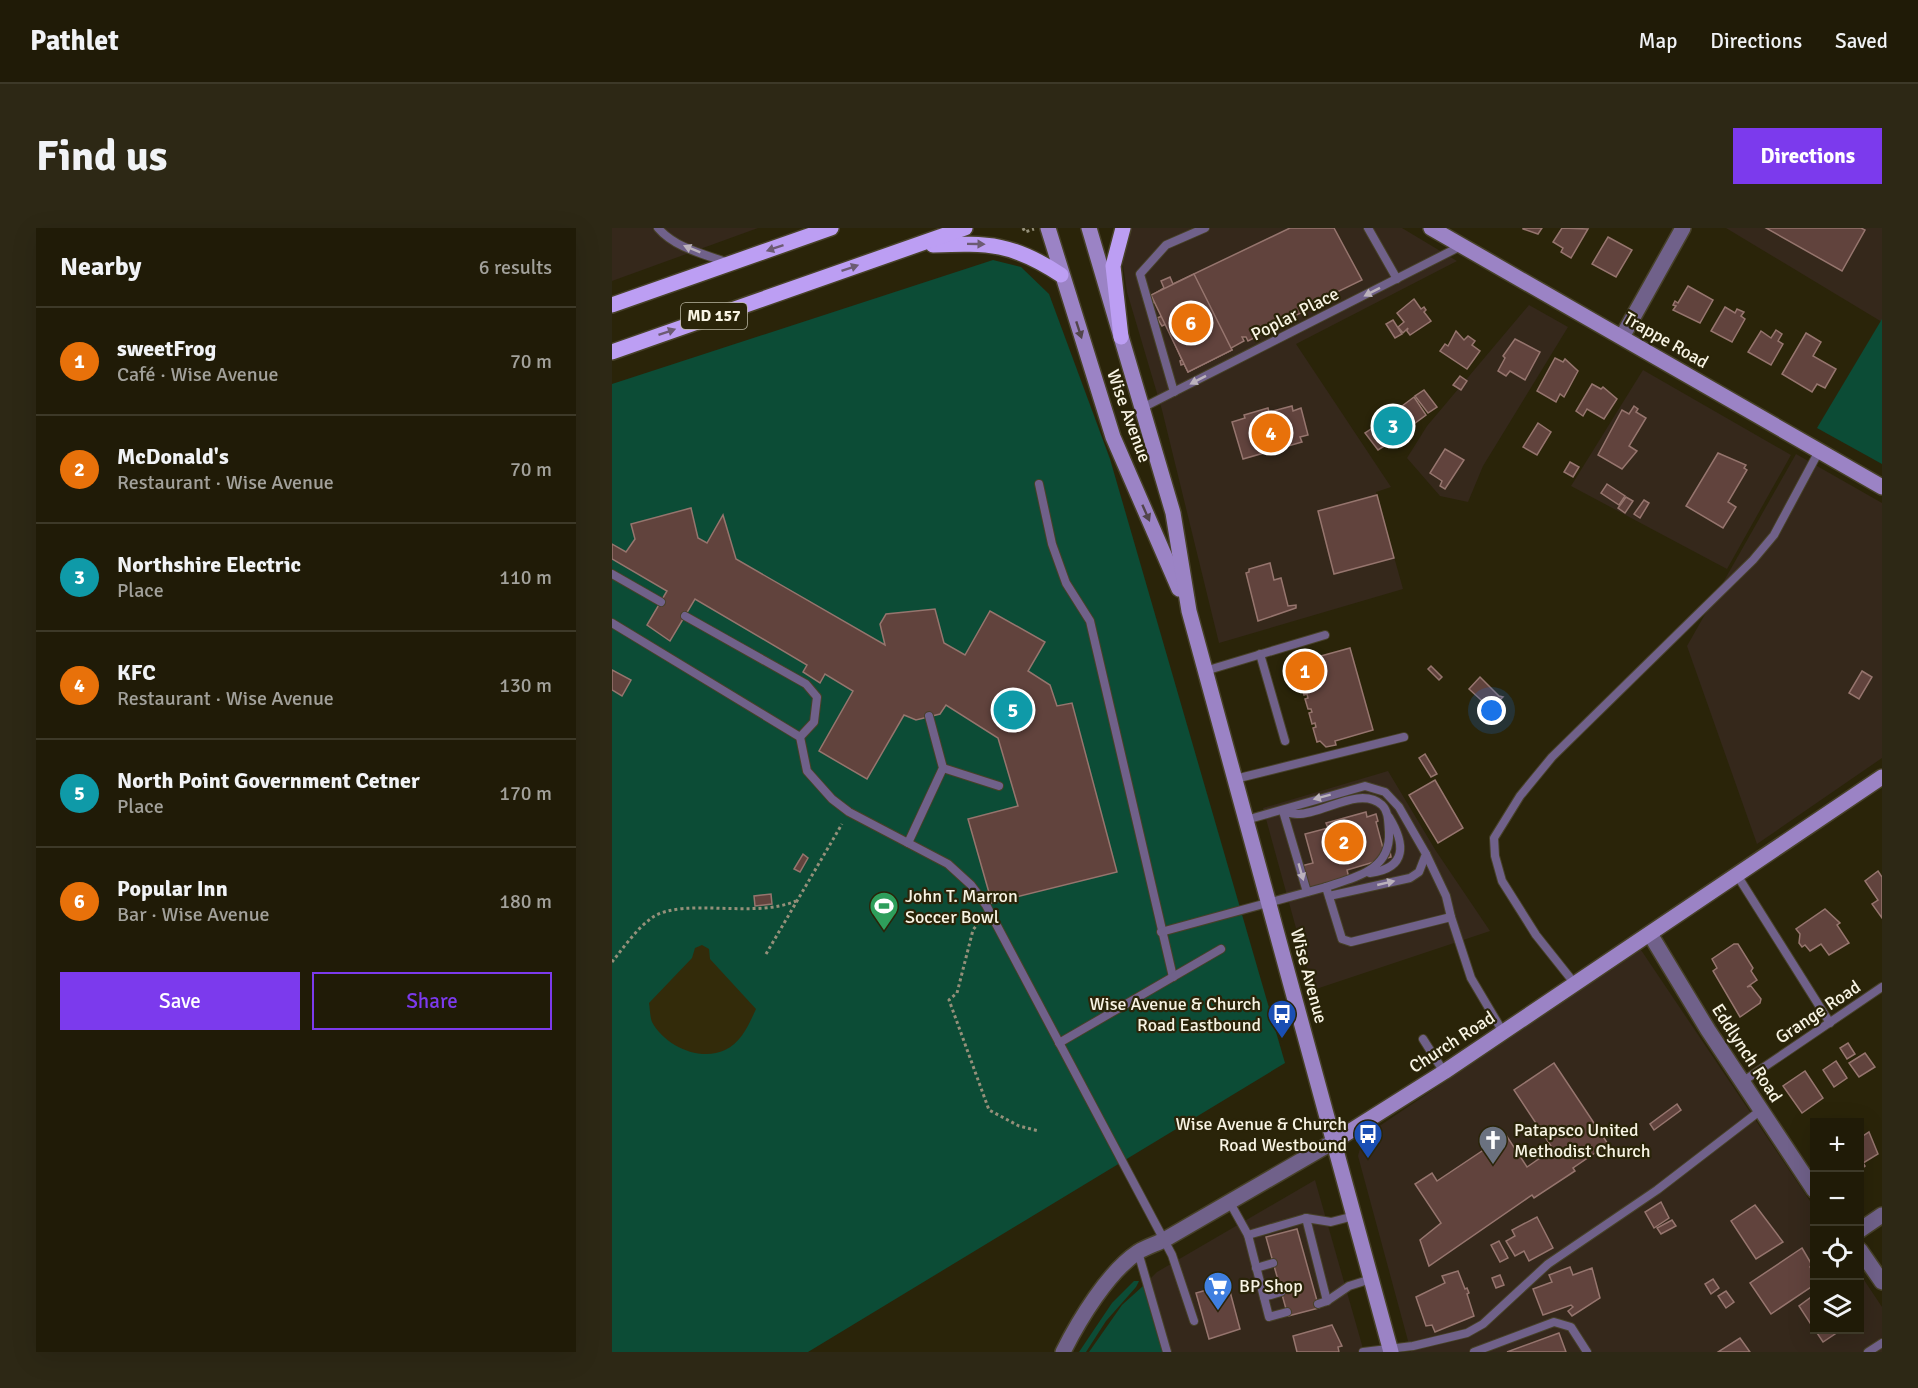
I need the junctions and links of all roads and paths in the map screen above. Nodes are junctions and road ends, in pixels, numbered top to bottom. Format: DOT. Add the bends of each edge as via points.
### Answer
graph roads {
  1 [pos="658,228"];
  2 [pos="831,228"];
  3 [pos="965,228"];
  4 [pos="1023,228"];
  5 [pos="1048,228"];
  6 [pos="1089,228"];
  7 [pos="1123,228"];
  8 [pos="1204,228"];
  9 [pos="1368,228"];
  10 [pos="1431,228"];
  11 [pos="1683,228"];
  12 [pos="1035,229"];
  13 [pos="918,245"];
  14 [pos="1461,246"];
  15 [pos="730,263"];
  16 [pos="1061,274"];
  17 [pos="1397,279"];
  18 [pos="612,305"];
  19 [pos="1622,337"];
  20 [pos="1121,338"];
  21 [pos="612,352"];
  22 [pos="1174,392"];
  23 [pos="1142,408"];
  24 [pos="1819,451"];
  25 [pos="1039,484"];
  26 [pos="1882,487"];
  27 [pos="612,574"];
  28 [pos="661,602"];
  29 [pos="1189,611"];
  30 [pos="686,616"];
  31 [pos="612,623"];
  32 [pos="1325,635"];
  33 [pos="1260,654"];
  34 [pos="1205,671"];
  35 [pos="929,717"];
  36 [pos="1404,737"];
  37 [pos="800,738"];
  38 [pos="1285,741"];
  39 [pos="944,768"];
  40 [pos="1882,777"];
  41 [pos="1235,779"];
  42 [pos="999,786"];
  43 [pos="1283,811"];
  44 [pos="849,812"];
  45 [pos="1388,815"];
  46 [pos="1246,820"];
  47 [pos="908,843"];
  48 [pos="1426,854"];
  49 [pos="1369,873"];
  50 [pos="1737,875"];
  51 [pos="1326,887"];
  52 [pos="1307,892"];
  53 [pos="1329,896"];
  54 [pos="796,901"];
  55 [pos="1268,901"];
  56 [pos="992,915"];
  57 [pos="1451,917"];
  58 [pos="1161,932"];
  59 [pos="1650,934"];
  60 [pos="1221,950"];
  61 [pos="766,954"];
  62 [pos="612,962"];
  63 [pos="1173,977"];
  64 [pos="1575,984"];
  65 [pos="1882,987"];
  66 [pos="1830,1023"];
  67 [pos="1503,1032"];
  68 [pos="1423,1038"];
  69 [pos="1059,1043"];
  70 [pos="1444,1071"];
  71 [pos="1742,1082"];
  72 [pos="1761,1110"];
  73 [pos="1039,1131"];
  74 [pos="1333,1142"];
  75 [pos="1810,1183"];
  76 [pos="1229,1202"];
  77 [pos="1882,1215"];
  78 [pos="1354,1216"];
  79 [pos="1306,1218"];
  80 [pos="1864,1227"];
  81 [pos="1248,1235"];
  82 [pos="1164,1240"];
  83 [pos="1138,1252"];
  84 [pos="1314,1252"];
  85 [pos="1304,1255"];
  86 [pos="1864,1256"];
  87 [pos="1273,1263"];
  88 [pos="1256,1268"];
  89 [pos="1371,1279"];
  90 [pos="1322,1281"];
  91 [pos="1882,1282"];
  92 [pos="1312,1284"];
  93 [pos="1281,1292"];
  94 [pos="1264,1297"];
  95 [pos="1327,1301"];
  96 [pos="1318,1304"];
  97 [pos="1287,1312"];
  98 [pos="1194,1321"];
  99 [pos="1882,1343"];
  100 [pos="1390,1350"];
  101 [pos="1063,1352"];
  102 [pos="1167,1352"];
  103 [pos="1363,1352"];
  104 [pos="1474,1352"];
  105 [pos="1587,1352"];
  106 [pos="1868,1352"];
  15 -- 1 [label="lane, one-way" via="687,248"];
  2 -- 15 [label="main road, MD 157, one-way"];
  3 -- 13 [label="main road, MD 157"];
  4 -- 12 [label="path" via="1025,232"];
  5 -- 16 [label="main road, Wise Avenue"];
  6 -- 20 [label="main road, Wise Avenue"];
  7 -- 20 [label="main road" via="1113,266"];
  8 -- 22 [label="lane" via="1166,245 1140,274"];
  9 -- 17 [label="lane"];
  10 -- 14 [label="main road, Trappe Road"];
  11 -- 19 [label="street"];
  13 -- 16 [label="main road, one-way" via="1004,246 1036,258"];
  21 -- 13 [label="main road, MD 157, one-way"];
  14 -- 17 [label="lane, Poplar Place"];
  14 -- 19 [label="main road, Trappe Road"];
  15 -- 18 [label="main road, MD 157"];
  16 -- 29 [label="main road, Wise Avenue, one-way" via="1113,437"];
  17 -- 22 [label="lane, Poplar Place, one-way"];
  19 -- 24 [label="main road, Trappe Road"];
  20 -- 23 [label="main road, Wise Avenue"];
  22 -- 23 [label="lane, Poplar Place"];
  23 -- 29 [label="main road, Wise Avenue" via="1173,513"];
  24 -- 26 [label="main road, Trappe Road"];
  24 -- 64 [label="lane" via="1774,535 1552,757 1520,796 1494,838 1502,881 1536,935"];
  25 -- 58 [label="lane" via="1052,544 1066,583 1090,621"];
  27 -- 28 [label="lane"];
  29 -- 34 [label="main road, Wise Avenue"];
  30 -- 37 [label="lane" via="806,684 817,697 814,722"];
  31 -- 37 [label="lane"];
  32 -- 33 [label="lane"];
  33 -- 34 [label="lane"];
  33 -- 38 [label="lane"];
  34 -- 41 [label="main road, Wise Avenue"];
  35 -- 39 [label="lane"];
  36 -- 41 [label="lane"];
  37 -- 44 [label="lane" via="807,771"];
  39 -- 42 [label="lane"];
  39 -- 47 [label="lane"];
  40 -- 50 [label="main road, Church Road"];
  41 -- 46 [label="main road, Wise Avenue"];
  43 -- 45 [label="lane" via="1298,814 1364,798 1381,805"];
  43 -- 46 [label="lane"];
  48 -- 43 [label="lane, one-way" via="1399,807 1385,792 1365,786"];
  43 -- 52 [label="lane, one-way"];
  44 -- 47 [label="lane"];
  44 -- 54 [label="path"];
  45 -- 49 [label="lane" via="1389,839 1381,863"];
  45 -- 49 [label="lane" via="1401,836 1401,853 1392,866"];
  46 -- 55 [label="main road, Wise Avenue"];
  47 -- 56 [label="lane" via="961,875"];
  53 -- 48 [label="lane, one-way" via="1410,878 1419,872"];
  48 -- 57 [label="lane" via="1446,896"];
  49 -- 51 [label="lane"];
  50 -- 59 [label="main road, Church Road"];
  50 -- 66 [label="lane"];
  51 -- 52 [label="lane"];
  51 -- 53 [label="lane"];
  52 -- 55 [label="lane"];
  53 -- 57 [label="lane" via="1342,939 1351,942"];
  54 -- 61 [label="path"];
  54 -- 62 [label="path" via="785,906 733,910 675,908 654,917"];
  55 -- 58 [label="lane"];
  55 -- 74 [label="main road, Wise Avenue"];
  56 -- 69 [label="lane"];
  56 -- 73 [label="path" via="973,930 957,993 949,1000 989,1110 1019,1126"];
  57 -- 67 [label="lane" via="1471,978"];
  58 -- 63 [label="lane"];
  59 -- 64 [label="main road, Church Road"];
  59 -- 71 [label="street, Eddlynch Road"];
  60 -- 63 [label="lane"];
  63 -- 69 [label="lane"];
  64 -- 67 [label="main road, Church Road"];
  65 -- 66 [label="lane, Grange Road"];
  66 -- 71 [label="lane, Grange Road"];
  67 -- 70 [label="main road, Church Road"];
  68 -- 70 [label="lane"];
  69 -- 82 [label="lane"];
  70 -- 74 [label="main road, Church Road"];
  71 -- 72 [label="street, Eddlynch Road"];
  72 -- 75 [label="street, Eddlynch Road"];
  72 -- 100 [label="lane" via="1657,1190 1548,1264 1483,1324 1467,1333"];
  74 -- 76 [label="street, Church Road"];
  74 -- 78 [label="main road, Wise Avenue"];
  76 -- 81 [label="lane"];
  76 -- 82 [label="street, Church Road"];
  77 -- 80 [label="street"];
  78 -- 79 [label="lane" via="1331,1222"];
  78 -- 89 [label="main road, Wise Avenue"];
  79 -- 81 [label="lane"];
  79 -- 84 [label="lane"];
  81 -- 88 [label="lane"];
  82 -- 83 [label="street, Church Road"];
  82 -- 98 [label="lane" via="1173,1255"];
  83 -- 101 [label="street, Church Road" via="1090,1306"];
  83 -- 102 [label="lane"];
  84 -- 85 [label="lane"];
  84 -- 90 [label="lane"];
  86 -- 91 [label="street"];
  87 -- 88 [label="lane"];
  88 -- 94 [label="lane"];
  89 -- 95 [label="lane" via="1349,1286"];
  89 -- 100 [label="main road, Wise Avenue"];
  90 -- 92 [label="lane"];
  90 -- 95 [label="lane"];
  93 -- 94 [label="lane"];
  94 -- 97 [label="lane" via="1269,1317"];
  95 -- 96 [label="lane"];
  99 -- 106 [label="lane"];
  100 -- 103 [label="lane"];
  104 -- 105 [label="lane" via="1554,1322 1571,1327"];
}
